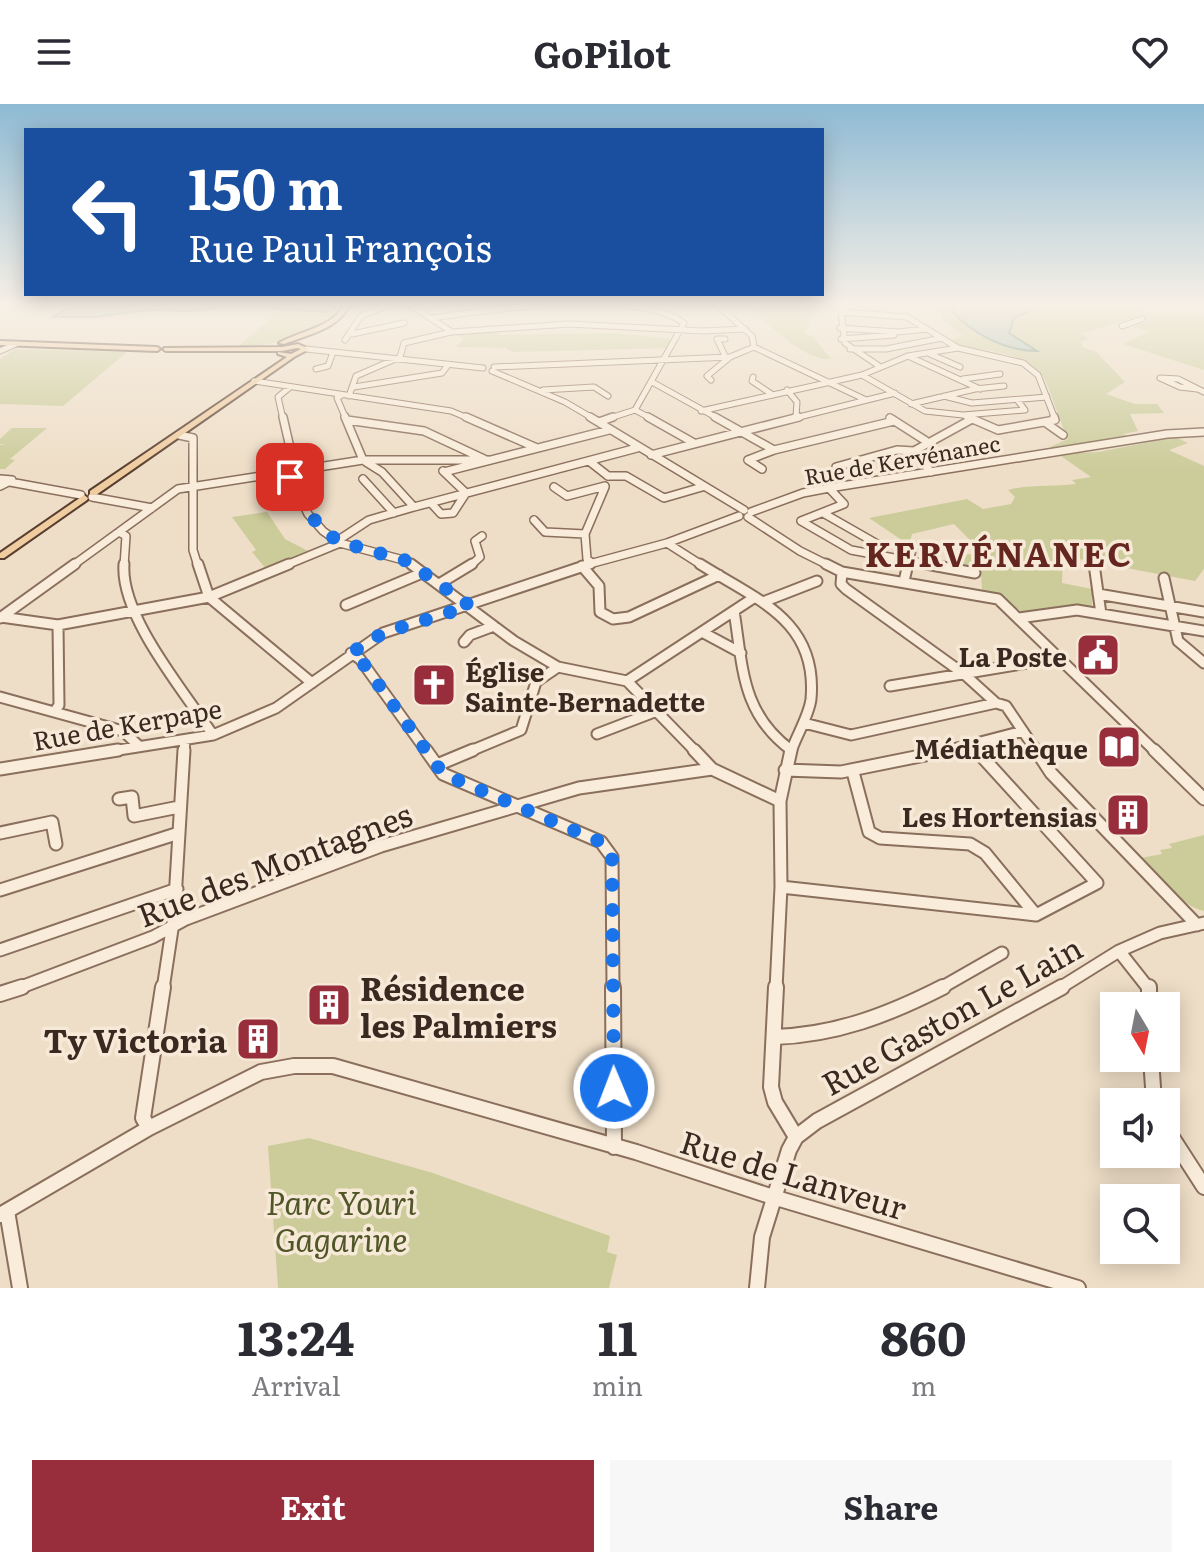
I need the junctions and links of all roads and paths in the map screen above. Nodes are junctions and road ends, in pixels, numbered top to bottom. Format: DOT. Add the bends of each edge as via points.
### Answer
graph roads {
  1 [pos="272,358"];
  2 [pos="289,358"];
  3 [pos="331,358"];
  4 [pos="371,358"];
  5 [pos="376,358"];
  6 [pos="397,358"];
  7 [pos="681,358"];
  8 [pos="726,358"];
  9 [pos="779,358"];
  10 [pos="866,358"];
  11 [pos="901,358"];
  12 [pos="913,358"];
  13 [pos="941,358"];
  14 [pos="1002,358"];
  15 [pos="666,359"];
  16 [pos="392,360"];
  17 [pos="448,365"];
  18 [pos="879,366"];
  19 [pos="960,367"];
  20 [pos="316,369"];
  21 [pos="493,369"];
  22 [pos="1000,374"];
  23 [pos="862,375"];
  24 [pos="753,377"];
  25 [pos="963,379"];
  26 [pos="711,380"];
  27 [pos="254,381"];
  28 [pos="829,381"];
  29 [pos="652,382"];
  30 [pos="1004,386"];
  31 [pos="290,387"];
  32 [pos="354,387"];
  33 [pos="980,389"];
  34 [pos="1202,389"];
  35 [pos="541,390"];
  36 [pos="787,390"];
  37 [pos="646,391"];
  38 [pos="668,393"];
  39 [pos="895,393"];
  40 [pos="346,395"];
  41 [pos="773,395"];
  42 [pos="608,396"];
  43 [pos="944,396"];
  44 [pos="1047,397"];
  45 [pos="866,400"];
  46 [pos="1018,401"];
  47 [pos="915,406"];
  48 [pos="635,410"];
  49 [pos="701,411"];
  50 [pos="963,415"];
  51 [pos="796,417"];
  52 [pos="972,419"];
  53 [pos="347,420"];
  54 [pos="599,422"];
  55 [pos="1046,423"];
  56 [pos="609,430"];
  57 [pos="738,431"];
  58 [pos="1204,432"];
  59 [pos="179,435"];
  60 [pos="1063,435"];
  61 [pos="926,441"];
  62 [pos="694,443"];
  63 [pos="537,448"];
  64 [pos="637,448"];
  65 [pos="774,450"];
  66 [pos="914,451"];
  67 [pos="651,455"];
  68 [pos="363,460"];
  69 [pos="432,460"];
  70 [pos="488,460"];
  71 [pos="589,461"];
  72 [pos="836,467"];
  73 [pos="762,469"];
  74 [pos="444,472"];
  75 [pos="931,472"];
  76 [pos="289,474"];
  77 [pos="608,476"];
  78 [pos="0,477"];
  79 [pos="363,479"];
  80 [pos="10,482"];
  81 [pos="0,486"];
  82 [pos="193,487"];
  83 [pos="554,487"];
  84 [pos="605,487"];
  85 [pos="702,487"];
  86 [pos="829,488"];
  87 [pos="466,493"];
  88 [pos="86,495"];
  89 [pos="431,503"];
  90 [pos="414,507"];
  91 [pos="152,508"];
  92 [pos="394,513"];
  93 [pos="744,513"];
  94 [pos="823,513"];
  95 [pos="534,520"];
  96 [pos="119,532"];
  97 [pos="585,534"];
  98 [pos="482,536"];
  99 [pos="338,542"];
  100 [pos="667,543"];
  101 [pos="913,545"];
  102 [pos="0,554"];
  103 [pos="877,555"];
  104 [pos="908,560"];
  105 [pos="592,563"];
  106 [pos="1094,563"];
  107 [pos="582,566"];
  108 [pos="842,572"];
  109 [pos="422,573"];
  110 [pos="975,573"];
  111 [pos="719,575"];
  112 [pos="1164,578"];
  113 [pos="817,581"];
  114 [pos="904,581"];
  115 [pos="439,584"];
  116 [pos="1098,594"];
  117 [pos="209,597"];
  118 [pos="759,600"];
  119 [pos="346,605"];
  120 [pos="470,606"];
  121 [pos="1169,606"];
  122 [pos="131,611"];
  123 [pos="734,611"];
  124 [pos="1204,612"];
  125 [pos="1101,614"];
  126 [pos="0,617"];
  127 [pos="1019,618"];
  128 [pos="58,625"];
  129 [pos="494,626"];
  130 [pos="1176,627"];
  131 [pos="1204,631"];
  132 [pos="702,632"];
  133 [pos="464,642"];
  134 [pos="351,653"];
  135 [pos="741,653"];
  136 [pos="1058,658"];
  137 [pos="1204,663"];
  138 [pos="558,667"];
  139 [pos="964,674"];
  140 [pos="627,681"];
  141 [pos="312,683"];
  142 [pos="890,686"];
  143 [pos="0,697"];
  144 [pos="996,703"];
  145 [pos="55,711"];
  146 [pos="657,711"];
  147 [pos="804,723"];
  148 [pos="1023,731"];
  149 [pos="597,734"];
  150 [pos="213,735"];
  151 [pos="185,741"];
  152 [pos="969,743"];
  153 [pos="139,746"];
  154 [pos="791,750"];
  155 [pos="437,765"];
  156 [pos="0,769"];
  157 [pos="712,769"];
  158 [pos="785,770"];
  159 [pos="853,772"];
  160 [pos="1202,792"];
  161 [pos="119,799"];
  162 [pos="780,801"];
  163 [pos="179,807"];
  164 [pos="518,807"];
  165 [pos="0,833"];
  166 [pos="179,833"];
  167 [pos="56,844"];
  168 [pos="781,887"];
  169 [pos="177,889"];
  170 [pos="0,890"];
  171 [pos="1036,915"];
  172 [pos="1201,924"];
  173 [pos="171,928"];
  174 [pos="0,950"];
  175 [pos="1119,951"];
  176 [pos="1002,953"];
  177 [pos="1149,992"];
  178 [pos="0,994"];
  179 [pos="774,1037"];
  180 [pos="149,1128"];
  181 [pos="796,1137"];
  182 [pos="614,1147"];
  183 [pos="1180,1150"];
  184 [pos="1204,1187"];
  185 [pos="773,1197"];
  186 [pos="4,1213"];
  187 [pos="20,1288"];
  188 [pos="757,1288"];
  189 [pos="1078,1288"];
  1 -- 88 [label="main road"];
  2 -- 27 [label="main road"];
  3 -- 20 [label="street" via="327,366"];
  4 -- 16 [label="street"];
  5 -- 16 [label="street"];
  6 -- 16 [label="street"];
  7 -- 15 [label="street"];
  8 -- 26 [label="street" via="707,376"];
  9 -- 28 [label="street"];
  10 -- 18 [label="street"];
  11 -- 18 [label="street"];
  12 -- 25 [label="street"];
  13 -- 19 [label="street"];
  14 -- 44 [label="street" via="1023,363 1038,375"];
  15 -- 21 [label="street"];
  15 -- 29 [label="street"];
  16 -- 17 [label="street"];
  16 -- 32 [label="street" via="356,376"];
  17 -- 21 [label="street"];
  17 -- 32 [label="street" via="442,373"];
  18 -- 23 [label="street"];
  21 -- 35 [label="street"];
  22 -- 25 [label="street"];
  23 -- 28 [label="street"];
  23 -- 39 [label="street"];
  24 -- 41 [label="street"];
  25 -- 33 [label="street"];
  27 -- 31 [label="street"];
  27 -- 59 [label="main road"];
  28 -- 36 [label="street"];
  28 -- 45 [label="street"];
  29 -- 37 [label="street"];
  29 -- 38 [label="street"];
  30 -- 33 [label="street"];
  31 -- 40 [label="street"];
  31 -- 76 [label="street" via="278,397 291,452"];
  32 -- 40 [label="street"];
  33 -- 43 [label="street"];
  34 -- 34 [label="street" via="1178,379 1160,378 1180,387"];
  35 -- 42 [label="street" via="594,387"];
  35 -- 54 [label="street"];
  36 -- 41 [label="street"];
  36 -- 51 [label="street" via="797,402"];
  37 -- 38 [label="street"];
  37 -- 48 [label="street"];
  38 -- 49 [label="street"];
  39 -- 45 [label="street"];
  39 -- 47 [label="street"];
  40 -- 53 [label="street" via="337,398"];
  40 -- 63 [label="street" via="451,411"];
  41 -- 49 [label="street"];
  43 -- 46 [label="street" via="962,403"];
  43 -- 47 [label="street"];
  44 -- 46 [label="street"];
  44 -- 55 [label="street" via="1055,420"];
  45 -- 51 [label="street"];
  46 -- 50 [label="street" via="1025,410"];
  47 -- 50 [label="street"];
  48 -- 54 [label="street"];
  48 -- 62 [label="street"];
  49 -- 57 [label="street"];
  50 -- 52 [label="street"];
  51 -- 57 [label="street"];
  52 -- 55 [label="street" via="998,430"];
  52 -- 61 [label="street"];
  53 -- 68 [label="street"];
  53 -- 70 [label="street" via="424,431"];
  54 -- 56 [label="street"];
  55 -- 60 [label="street"];
  56 -- 63 [label="street"];
  56 -- 64 [label="street"];
  57 -- 62 [label="street"];
  57 -- 65 [label="street"];
  58 -- 75 [label="street, Rue de Kervénanec"];
  59 -- 82 [label="street" via="193,438"];
  59 -- 88 [label="main road"];
  61 -- 65 [label="street" via="892,420"];
  61 -- 66 [label="street"];
  62 -- 67 [label="street"];
  63 -- 70 [label="street"];
  64 -- 67 [label="street"];
  64 -- 71 [label="street"];
  65 -- 73 [label="street" via="748,460"];
  66 -- 72 [label="street" via="897,450"];
  66 -- 75 [label="street"];
  67 -- 85 [label="street"];
  68 -- 69 [label="street"];
  68 -- 76 [label="street"];
  68 -- 90 [label="street" via="382,472"];
  69 -- 70 [label="street"];
  69 -- 74 [label="street"];
  70 -- 74 [label="street"];
  71 -- 77 [label="street"];
  71 -- 87 [label="street"];
  74 -- 87 [label="street"];
  75 -- 86 [label="street, Rue de Kervénanec"];
  76 -- 82 [label="street"];
  76 -- 99 [label="street" via="308,514"];
  77 -- 84 [label="street"];
  77 -- 85 [label="street" via="626,476 664,498"];
  78 -- 80 [label="street"];
  79 -- 92 [label="street"];
  80 -- 81 [label="street"];
  80 -- 88 [label="street"];
  82 -- 91 [label="street" via="178,489"];
  82 -- 117 [label="street" via="193,550"];
  83 -- 84 [label="street" via="567,496"];
  84 -- 97 [label="street"];
  85 -- 93 [label="street"];
  86 -- 93 [label="street, Rue de Kervénanec"];
  86 -- 94 [label="street" via="844,504"];
  87 -- 89 [label="street"];
  87 -- 89 [label="street" via="453,513 441,514"];
  88 -- 91 [label="street"];
  88 -- 102 [label="main road"];
  89 -- 90 [label="street"];
  90 -- 92 [label="street"];
  91 -- 96 [label="street"];
  92 -- 99 [label="street" via="369,520"];
  93 -- 100 [label="street, Rue de Kervénanec"];
  93 -- 108 [label="street"];
  94 -- 103 [label="street" via="879,545"];
  94 -- 103 [label="street" via="801,521 851,550"];
  95 -- 97 [label="street" via="545,532"];
  96 -- 122 [label="street" via="126,536 123,575"];
  96 -- 126 [label="street"];
  97 -- 105 [label="street"];
  98 -- 115 [label="street" via="475,541 480,557"];
  99 -- 109 [label="street" via="407,561"];
  99 -- 117 [label="street"];
  100 -- 105 [label="street, Rue de Kervénanec"];
  100 -- 111 [label="street"];
  101 -- 104 [label="street"];
  103 -- 104 [label="street"];
  104 -- 110 [label="street"];
  104 -- 114 [label="street"];
  105 -- 107 [label="street, Rue de Kervénanec"];
  106 -- 116 [label="street"];
  107 -- 111 [label="street" via="602,588 600,612 615,619 628,618"];
  107 -- 120 [label="street, Rue de Kervénanec"];
  108 -- 114 [label="street"];
  108 -- 139 [label="street" via="846,589"];
  109 -- 115 [label="street"];
  109 -- 119 [label="street"];
  111 -- 118 [label="street"];
  112 -- 121 [label="street"];
  113 -- 118 [label="street"];
  114 -- 127 [label="street" via="989,596"];
  115 -- 120 [label="street"];
  116 -- 121 [label="street"];
  116 -- 125 [label="street"];
  117 -- 122 [label="street"];
  117 -- 141 [label="street"];
  118 -- 123 [label="street"];
  118 -- 147 [label="street" via="793,626 806,651 811,701"];
  120 -- 129 [label="street"];
  120 -- 134 [label="street, Rue de Kerpape" via="383,633"];
  121 -- 124 [label="street"];
  121 -- 130 [label="street"];
  122 -- 128 [label="street"];
  122 -- 150 [label="street"];
  123 -- 132 [label="street"];
  123 -- 135 [label="street"];
  125 -- 127 [label="street" via="1068,610"];
  125 -- 130 [label="street"];
  126 -- 128 [label="street"];
  127 -- 136 [label="street"];
  128 -- 145 [label="street"];
  129 -- 133 [label="street"];
  129 -- 138 [label="street"];
  130 -- 131 [label="street"];
  130 -- 137 [label="street" via="1178,641"];
  132 -- 135 [label="street"];
  132 -- 140 [label="street"];
  134 -- 141 [label="street, Rue de Kerpape"];
  134 -- 155 [label="street"];
  135 -- 154 [label="street" via="752,708"];
  136 -- 139 [label="street"];
  136 -- 160 [label="street"];
  138 -- 140 [label="street"];
  138 -- 155 [label="street" via="536,682 521,730"];
  139 -- 142 [label="street"];
  139 -- 144 [label="street"];
  140 -- 146 [label="street"];
  141 -- 150 [label="street, Rue de Kerpape" via="265,714"];
  143 -- 145 [label="street"];
  144 -- 147 [label="street" via="851,735"];
  144 -- 148 [label="street" via="1006,706"];
  145 -- 153 [label="street" via="123,731"];
  146 -- 149 [label="street"];
  146 -- 157 [label="street"];
  147 -- 154 [label="street"];
  148 -- 152 [label="street"];
  148 -- 172 [label="street" via="1051,773"];
  150 -- 151 [label="street, Rue de Kerpape"];
  151 -- 153 [label="street, Rue de Kerpape"];
  151 -- 163 [label="street"];
  152 -- 159 [label="street"];
  152 -- 171 [label="street" via="1097,883"];
  153 -- 156 [label="street, Rue de Kerpape"];
  154 -- 158 [label="street"];
  155 -- 164 [label="street" via="443,774"];
  157 -- 162 [label="street"];
  157 -- 164 [label="street, Rue des Montagnes" via="579,788"];
  158 -- 159 [label="street" via="809,775"];
  158 -- 162 [label="street"];
  159 -- 171 [label="street" via="869,832 880,838 970,844 985,853"];
  161 -- 163 [label="street" via="132,797 134,816"];
  162 -- 168 [label="street"];
  163 -- 166 [label="street"];
  164 -- 173 [label="street, Rue des Montagnes" via="381,846"];
  164 -- 182 [label="street" via="601,842 612,857"];
  165 -- 167 [label="street" via="52,822"];
  166 -- 169 [label="street"];
  166 -- 170 [label="street"];
  168 -- 171 [label="street"];
  168 -- 179 [label="street"];
  169 -- 173 [label="street"];
  169 -- 174 [label="street"];
  172 -- 175 [label="street, Rue Gaston Le Lain" via="1160,933"];
  173 -- 178 [label="street, Rue des Montagnes"];
  173 -- 180 [label="street" via="145,1095 143,1118"];
  175 -- 177 [label="street" via="1149,985"];
  175 -- 181 [label="street, Rue Gaston Le Lain"];
  176 -- 179 [label="street" via="930,995 853,1026"];
  179 -- 181 [label="street" via="771,1087"];
  180 -- 182 [label="street, Rue de Lanveur" via="261,1072 333,1066"];
  180 -- 186 [label="street, Rue de Lanveur"];
  181 -- 185 [label="street"];
  182 -- 185 [label="street, Rue de Lanveur"];
  183 -- 184 [label="street"];
  185 -- 188 [label="street"];
  185 -- 189 [label="street, Rue de Lanveur"];
  186 -- 187 [label="street"];
}
